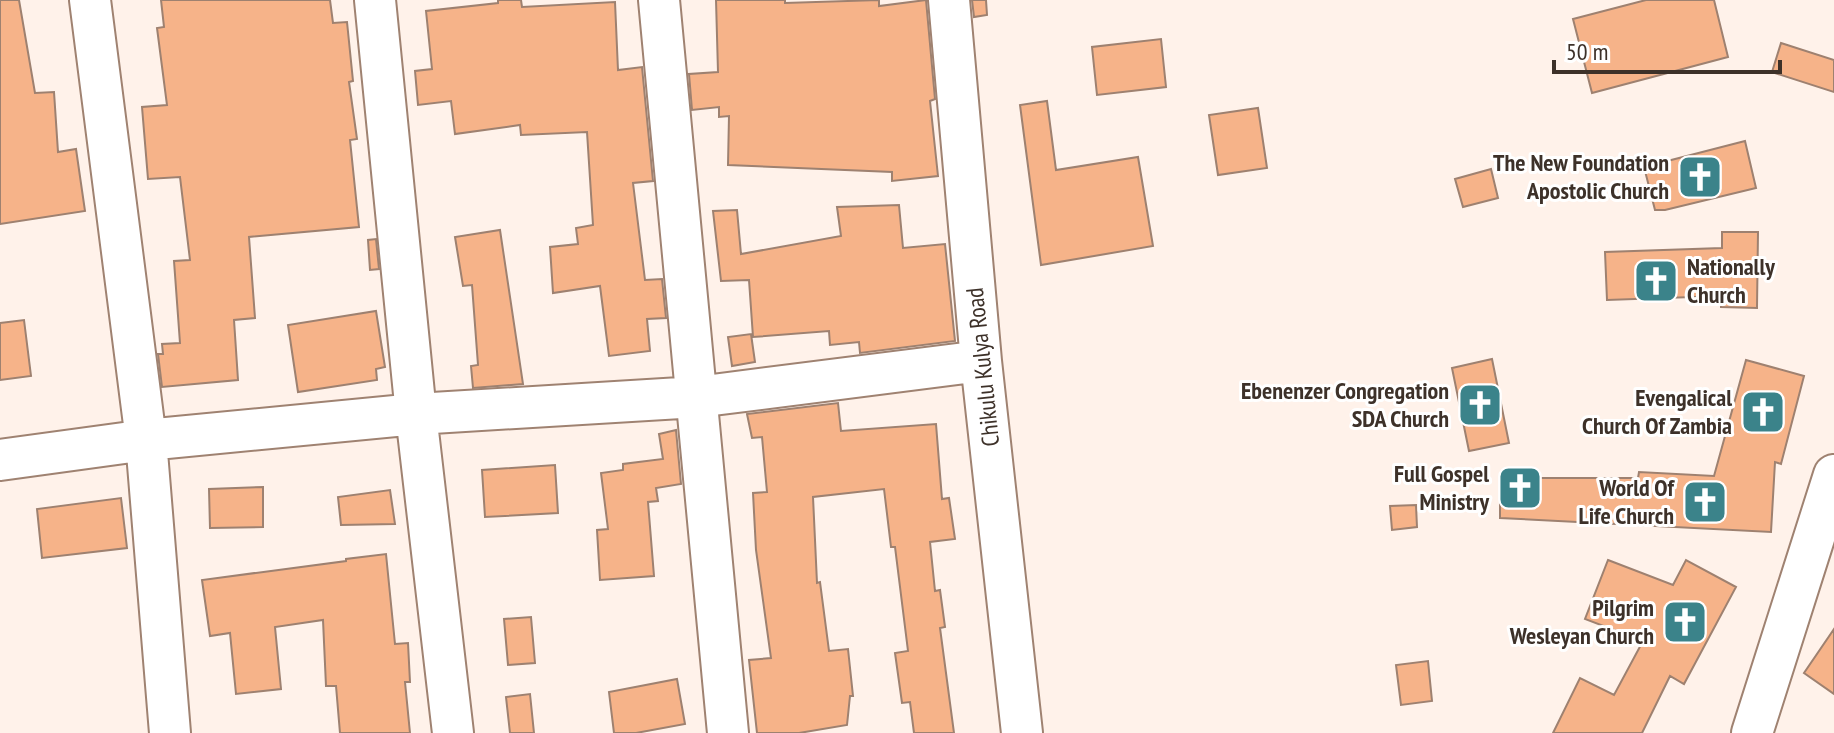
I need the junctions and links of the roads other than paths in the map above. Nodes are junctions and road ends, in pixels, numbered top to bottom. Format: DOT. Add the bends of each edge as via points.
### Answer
graph roads {
  1 [pos="90,0"];
  2 [pos="375,0"];
  3 [pos="659,0"];
  4 [pos="949,0"];
  5 [pos="981,361"];
  6 [pos="697,397"];
  7 [pos="416,414"];
  8 [pos="146,440"];
  9 [pos="0,460"];
  10 [pos="1834,475"];
  11 [pos="170,733"];
  12 [pos="453,733"];
  13 [pos="728,733"];
  14 [pos="1022,733"];
  15 [pos="1752,733"];
  1 -- 8 [label="street"];
  2 -- 7 [label="street"];
  3 -- 6 [label="street"];
  4 -- 5 [label="street, Chikulu Kulya Road"];
  5 -- 6 [label="street"];
  5 -- 14 [label="street, Chikulu Kulya Road"];
  6 -- 7 [label="street"];
  6 -- 13 [label="street"];
  7 -- 8 [label="street"];
  7 -- 12 [label="street"];
  8 -- 9 [label="street"];
  8 -- 11 [label="street"];
  10 -- 15 [label="street"];
}
